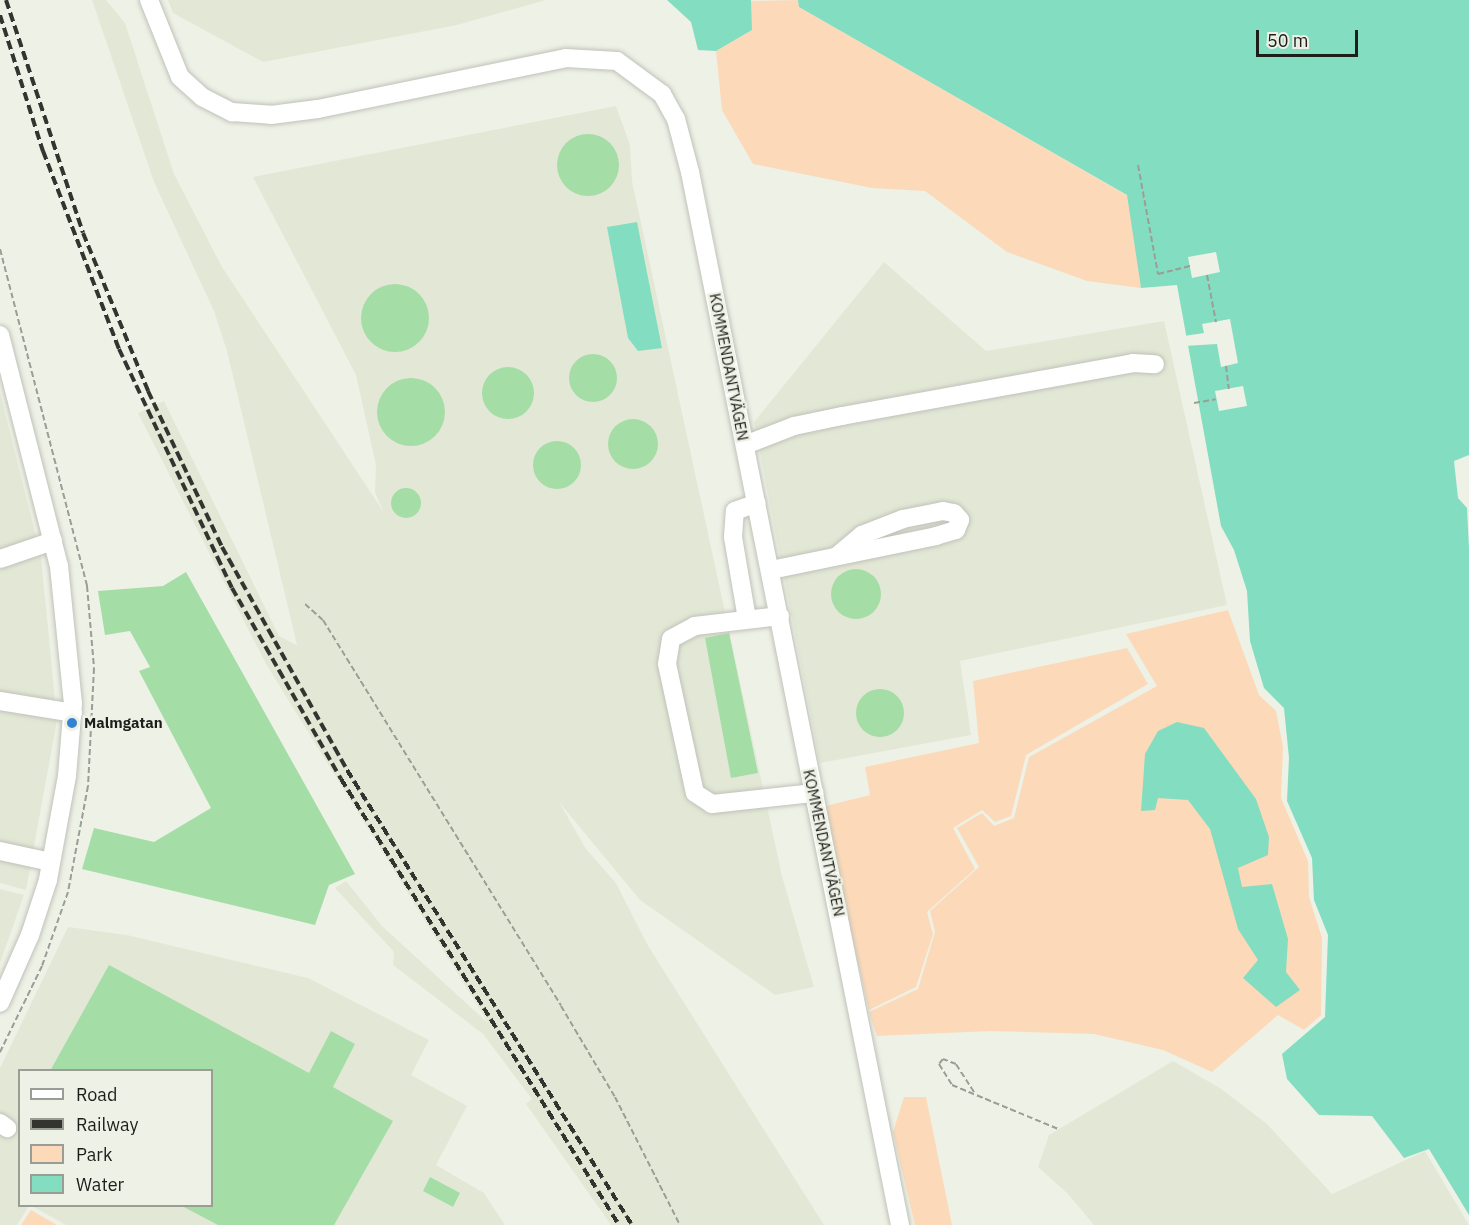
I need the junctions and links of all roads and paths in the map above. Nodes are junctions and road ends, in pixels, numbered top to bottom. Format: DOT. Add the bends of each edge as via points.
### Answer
graph roads {
  1 [pos="148,0"];
  2 [pos="1138,165"];
  3 [pos="1190,266"];
  4 [pos="1207,275"];
  5 [pos="1216,322"];
  6 [pos="0,335"];
  7 [pos="1155,364"];
  8 [pos="1226,366"];
  9 [pos="1229,389"];
  10 [pos="1216,399"];
  11 [pos="1194,403"];
  12 [pos="745,445"];
  13 [pos="757,502"];
  14 [pos="53,541"];
  15 [pos="837,556"];
  16 [pos="0,558"];
  17 [pos="771,570"];
  18 [pos="305,604"];
  19 [pos="780,616"];
  20 [pos="747,619"];
  21 [pos="0,701"];
  22 [pos="73,713"];
  23 [pos="814,793"];
  24 [pos="0,851"];
  25 [pos="51,862"];
  26 [pos="0,1003"];
  27 [pos="974,1092"];
  28 [pos="1058,1129"];
  29 [pos="680,1225"];
  30 [pos="900,1225"];
  1 -- 12 [label="street, KOMMENDANTVÄGEN" via="180,77 202,97 232,112 270,116 566,58 617,61 662,94 676,119 690,172"];
  2 -- 3 [label="path" via="1158,274"];
  4 -- 5 [label="path"];
  6 -- 14 [label="street"];
  7 -- 12 [label="street" via="1133,363 842,416 794,426"];
  8 -- 9 [label="path"];
  10 -- 11 [label="path"];
  12 -- 13 [label="street, KOMMENDANTVÄGEN"];
  13 -- 17 [label="street, KOMMENDANTVÄGEN"];
  13 -- 20 [label="street" via="735,511 735,547"];
  14 -- 16 [label="street"];
  14 -- 22 [label="street" via="69,647"];
  15 -- 15 [label="street" via="862,535 903,519 943,511 954,513 960,520 956,530 936,536"];
  15 -- 17 [label="street"];
  17 -- 19 [label="street, KOMMENDANTVÄGEN"];
  18 -- 29 [label="path" via="323,620 555,996 615,1097"];
  19 -- 20 [label="street"];
  19 -- 23 [label="street, KOMMENDANTVÄGEN"];
  20 -- 23 [label="street" via="695,626 671,639 667,664 695,793 712,804"];
  21 -- 22 [label="street"];
  22 -- 25 [label="street" via="67,776"];
  23 -- 30 [label="street, KOMMENDANTVÄGEN"];
  24 -- 25 [label="street"];
  25 -- 26 [label="street" via="30,936"];
  27 -- 27 [label="path" via="952,1085 939,1064 943,1059 956,1064"];
  27 -- 28 [label="path"];
}
